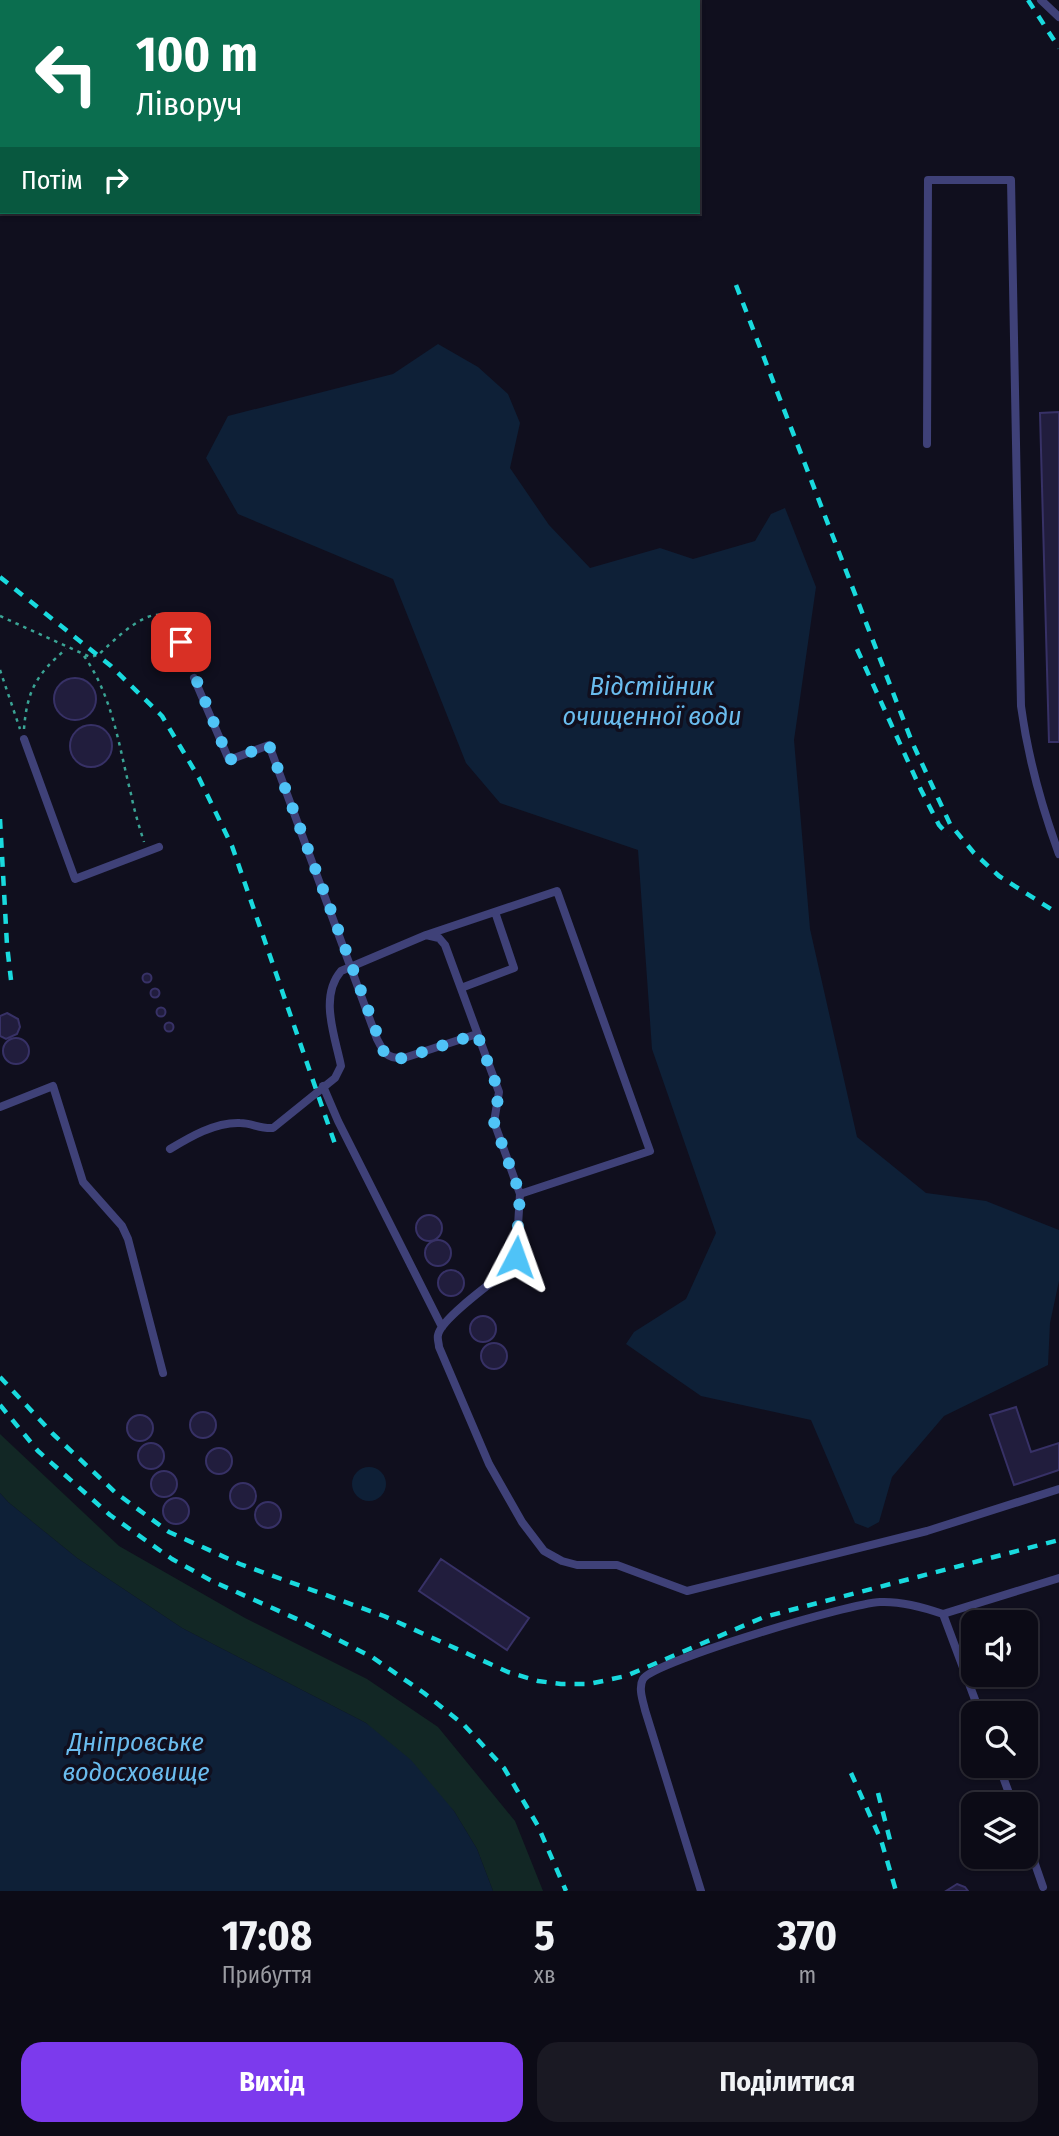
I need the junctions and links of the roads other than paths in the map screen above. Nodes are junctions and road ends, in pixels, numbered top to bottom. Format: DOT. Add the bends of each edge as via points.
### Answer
graph roads {
  1 [pos="1041,0"];
  2 [pos="1059,17"];
  3 [pos="927,444"];
  4 [pos="194,678"];
  5 [pos="24,739"];
  6 [pos="159,847"];
  7 [pos="1059,854"];
  8 [pos="495,912"];
  9 [pos="426,934"];
  10 [pos="350,967"];
  11 [pos="461,988"];
  12 [pos="477,1034"];
  13 [pos="323,1086"];
  14 [pos="0,1107"];
  15 [pos="170,1149"];
  16 [pos="520,1194"];
  17 [pos="442,1326"];
  18 [pos="163,1373"];
  19 [pos="1059,1489"];
  20 [pos="1059,1578"];
  21 [pos="943,1614"];
  22 [pos="975,1701"];
  23 [pos="1037,1869"];
  24 [pos="1043,1886"];
  25 [pos="701,1891"];
  1 -- 2 [label="lane"];
  3 -- 7 [label="lane" via="928,180 1012,180 1021,706 1040,804"];
  4 -- 10 [label="lane" via="229,760 269,745"];
  5 -- 6 [label="lane" via="75,879"];
  8 -- 9 [label="lane"];
  8 -- 11 [label="lane" via="514,968"];
  8 -- 16 [label="lane" via="557,891 650,1152"];
  9 -- 10 [label="lane"];
  9 -- 11 [label="lane" via="445,945"];
  10 -- 12 [label="lane" via="377,1038 392,1059"];
  10 -- 13 [label="lane" via="341,971 330,989 341,1066 335,1078"];
  11 -- 12 [label="lane"];
  12 -- 16 [label="lane" via="499,1092 494,1122"];
  13 -- 15 [label="lane" via="273,1128 240,1123 216,1127"];
  13 -- 17 [label="lane"];
  14 -- 18 [label="lane" via="53,1086 83,1182 128,1239"];
  16 -- 17 [label="lane" via="513,1266"];
  17 -- 19 [label="lane" via="439,1347 489,1464 544,1551 577,1565 617,1565 687,1591 927,1531"];
  20 -- 21 [label="lane"];
  21 -- 22 [label="lane"];
  21 -- 25 [label="lane" via="918,1605 880,1602 836,1611 680,1660 644,1679 640,1686 645,1710"];
  23 -- 24 [label="lane"];
}
